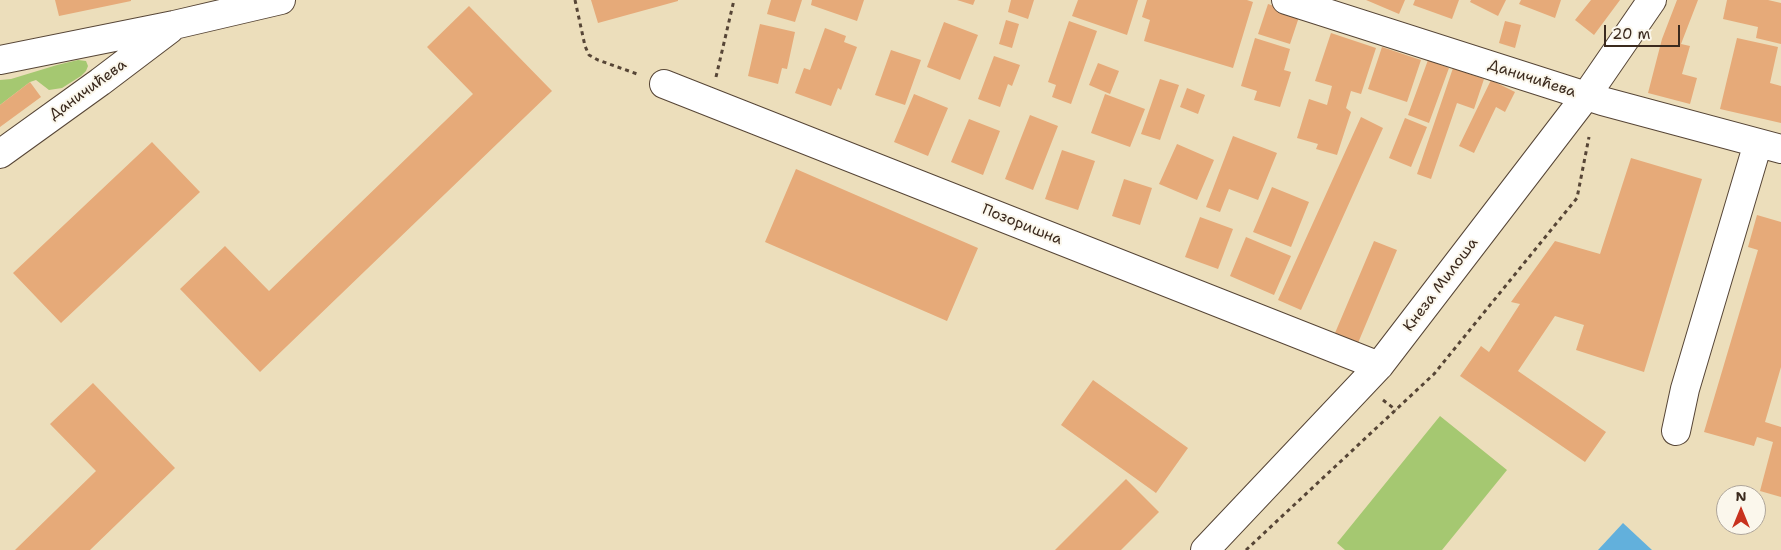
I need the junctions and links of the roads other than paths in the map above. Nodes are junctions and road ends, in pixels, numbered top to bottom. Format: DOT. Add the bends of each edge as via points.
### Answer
graph roads {
  1 [pos="282,0"];
  2 [pos="1286,0"];
  3 [pos="1652,0"];
  4 [pos="174,25"];
  5 [pos="65,47"];
  6 [pos="0,60"];
  7 [pos="100,82"];
  8 [pos="664,84"];
  9 [pos="1594,99"];
  10 [pos="1770,146"];
  11 [pos="0,154"];
  12 [pos="1379,366"];
  13 [pos="1676,431"];
  14 [pos="1205,550"];
  1 -- 4 [label="street, Даничићева"];
  2 -- 9 [label="street, Даничићева"];
  3 -- 9 [label="street, Кнеза Милоша"];
  4 -- 5 [label="street, Даничићева"];
  4 -- 7 [label="street, Даничићева"];
  5 -- 6 [label="street, Даничићева"];
  5 -- 7 [label="street" via="90,49 97,53 103,63"];
  7 -- 11 [label="street, Даничићева"];
  8 -- 12 [label="street, Позоришна"];
  9 -- 10 [label="street, Даничићева"];
  9 -- 12 [label="street, Кнеза Милоша"];
  10 -- 13 [label="street" via="1685,389"];
  12 -- 14 [label="street, Кнеза Милоша"];
}
